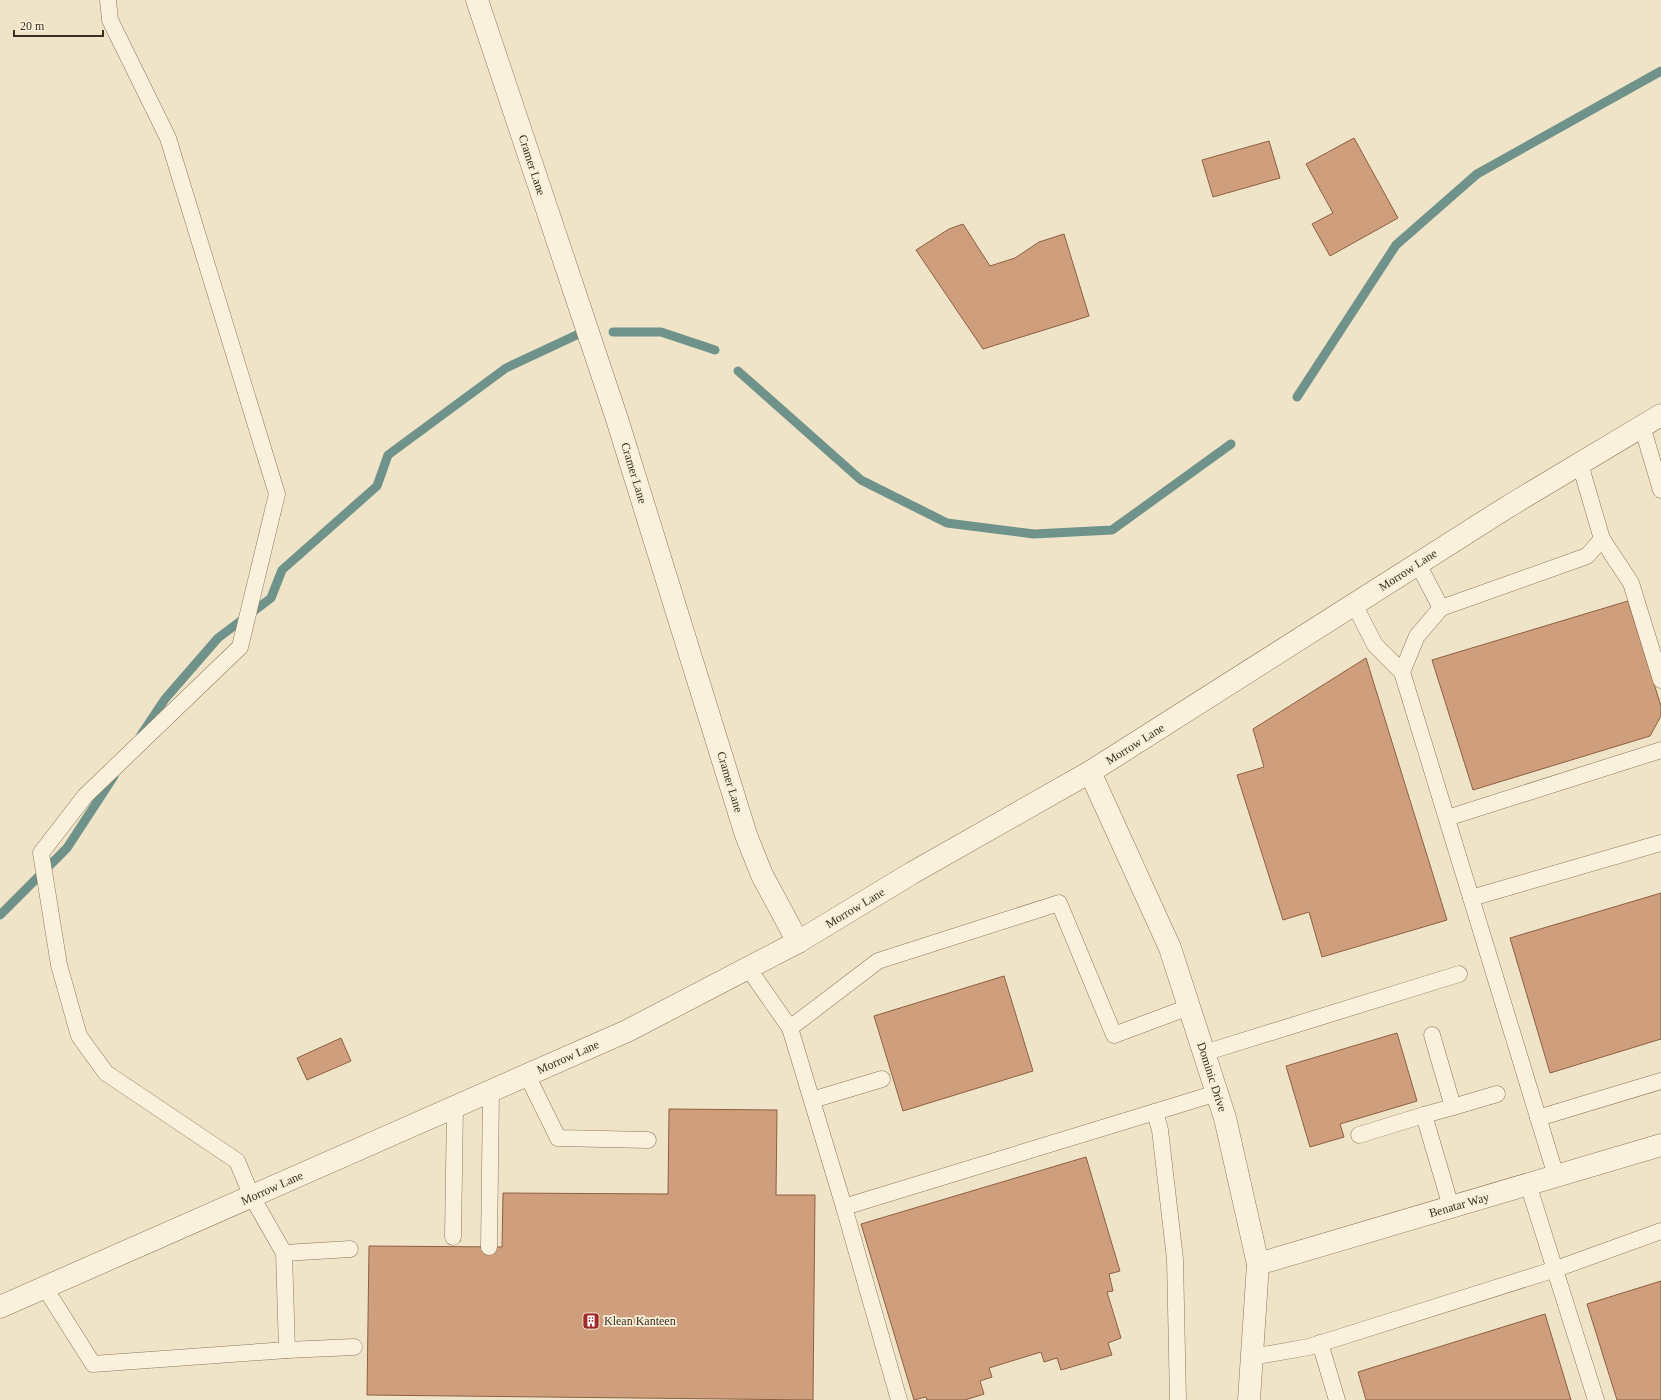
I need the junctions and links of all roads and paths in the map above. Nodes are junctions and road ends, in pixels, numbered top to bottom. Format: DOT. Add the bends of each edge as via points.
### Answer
graph roads {
  1 [pos="108,0"];
  2 [pos="477,0"];
  3 [pos="1661,415"];
  4 [pos="1642,426"];
  5 [pos="1580,464"];
  6 [pos="1661,490"];
  7 [pos="1602,539"];
  8 [pos="1418,564"];
  9 [pos="1354,604"];
  10 [pos="1441,608"];
  11 [pos="1402,672"];
  12 [pos="1661,680"];
  13 [pos="1661,750"];
  14 [pos="1090,772"];
  15 [pos="1447,818"];
  16 [pos="1661,843"];
  17 [pos="1471,898"];
  18 [pos="798,942"];
  19 [pos="748,968"];
  20 [pos="1459,974"];
  21 [pos="1189,1007"];
  22 [pos="790,1028"];
  23 [pos="1432,1035"];
  24 [pos="1204,1053"];
  25 [pos="527,1075"];
  26 [pos="882,1079"];
  27 [pos="1661,1082"];
  28 [pos="491,1091"];
  29 [pos="1217,1093"];
  30 [pos="1497,1094"];
  31 [pos="812,1100"];
  32 [pos="1453,1106"];
  33 [pos="455,1107"];
  34 [pos="1155,1112"];
  35 [pos="1424,1116"];
  36 [pos="1538,1118"];
  37 [pos="1359,1134"];
  38 [pos="648,1140"];
  39 [pos="1661,1145"];
  40 [pos="1556,1176"];
  41 [pos="1528,1184"];
  42 [pos="252,1197"];
  43 [pos="844,1207"];
  44 [pos="1451,1207"];
  45 [pos="1661,1231"];
  46 [pos="453,1237"];
  47 [pos="489,1247"];
  48 [pos="350,1249"];
  49 [pos="284,1252"];
  50 [pos="1258,1264"];
  51 [pos="1556,1269"];
  52 [pos="45,1288"];
  53 [pos="0,1308"];
  54 [pos="1320,1343"];
  55 [pos="354,1347"];
  56 [pos="287,1350"];
  57 [pos="1252,1357"];
  58 [pos="899,1400"];
  59 [pos="1178,1400"];
  60 [pos="1249,1400"];
  61 [pos="1337,1400"];
  62 [pos="1596,1400"];
  1 -- 42 [label="lane" via="110,20 168,138 277,494 240,647 85,796 41,853 59,965 79,1036 106,1073 237,1161"];
  2 -- 18 [label="street, Cramer Lane" via="617,419 746,835 762,875"];
  3 -- 4 [label="street, Morrow Lane"];
  4 -- 5 [label="street, Morrow Lane"];
  4 -- 6 [label="lane"];
  5 -- 7 [label="lane"];
  5 -- 8 [label="street, Morrow Lane"];
  7 -- 10 [label="lane" via="1587,556"];
  7 -- 12 [label="lane" via="1631,583"];
  8 -- 9 [label="street, Morrow Lane"];
  8 -- 10 [label="lane"];
  9 -- 11 [label="lane" via="1375,645"];
  9 -- 14 [label="street, Morrow Lane"];
  10 -- 11 [label="lane" via="1417,636"];
  11 -- 15 [label="lane"];
  13 -- 15 [label="lane"];
  14 -- 18 [label="street, Morrow Lane" via="912,873"];
  14 -- 21 [label="street, Dominic Drive" via="1170,948"];
  15 -- 17 [label="lane"];
  16 -- 17 [label="lane"];
  17 -- 36 [label="lane"];
  18 -- 19 [label="street, Morrow Lane"];
  19 -- 22 [label="lane"];
  19 -- 25 [label="street, Morrow Lane" via="627,1031"];
  20 -- 24 [label="lane"];
  21 -- 22 [label="lane" via="1114,1035 1059,903 878,961"];
  21 -- 24 [label="street, Dominic Drive"];
  22 -- 31 [label="lane"];
  23 -- 32 [label="lane"];
  24 -- 29 [label="street, Dominic Drive"];
  25 -- 28 [label="street, Morrow Lane"];
  25 -- 38 [label="lane" via="558,1138"];
  26 -- 31 [label="lane"];
  27 -- 36 [label="lane"];
  28 -- 33 [label="street, Morrow Lane"];
  28 -- 47 [label="lane"];
  29 -- 34 [label="lane"];
  29 -- 50 [label="street, Dominic Drive"];
  30 -- 32 [label="lane"];
  31 -- 43 [label="lane"];
  32 -- 35 [label="lane"];
  33 -- 42 [label="street, Morrow Lane"];
  33 -- 46 [label="lane"];
  34 -- 43 [label="lane"];
  34 -- 59 [label="lane" via="1160,1130 1175,1259"];
  35 -- 37 [label="lane"];
  35 -- 44 [label="lane"];
  36 -- 40 [label="lane"];
  39 -- 40 [label="street, Benatar Way"];
  40 -- 41 [label="street, Benatar Way"];
  41 -- 44 [label="street, Benatar Way"];
  41 -- 51 [label="lane"];
  42 -- 49 [label="lane"];
  42 -- 52 [label="street, Morrow Lane"];
  43 -- 58 [label="lane"];
  44 -- 50 [label="street, Benatar Way"];
  45 -- 51 [label="lane"];
  48 -- 49 [label="lane"];
  49 -- 56 [label="lane"];
  50 -- 57 [label="street, Dominic Drive"];
  51 -- 54 [label="lane"];
  51 -- 62 [label="lane"];
  52 -- 53 [label="street, Morrow Lane"];
  52 -- 56 [label="lane" via="93,1364"];
  54 -- 57 [label="lane"];
  54 -- 61 [label="lane"];
  55 -- 56 [label="lane"];
  57 -- 60 [label="street, Dominic Drive"];
}
